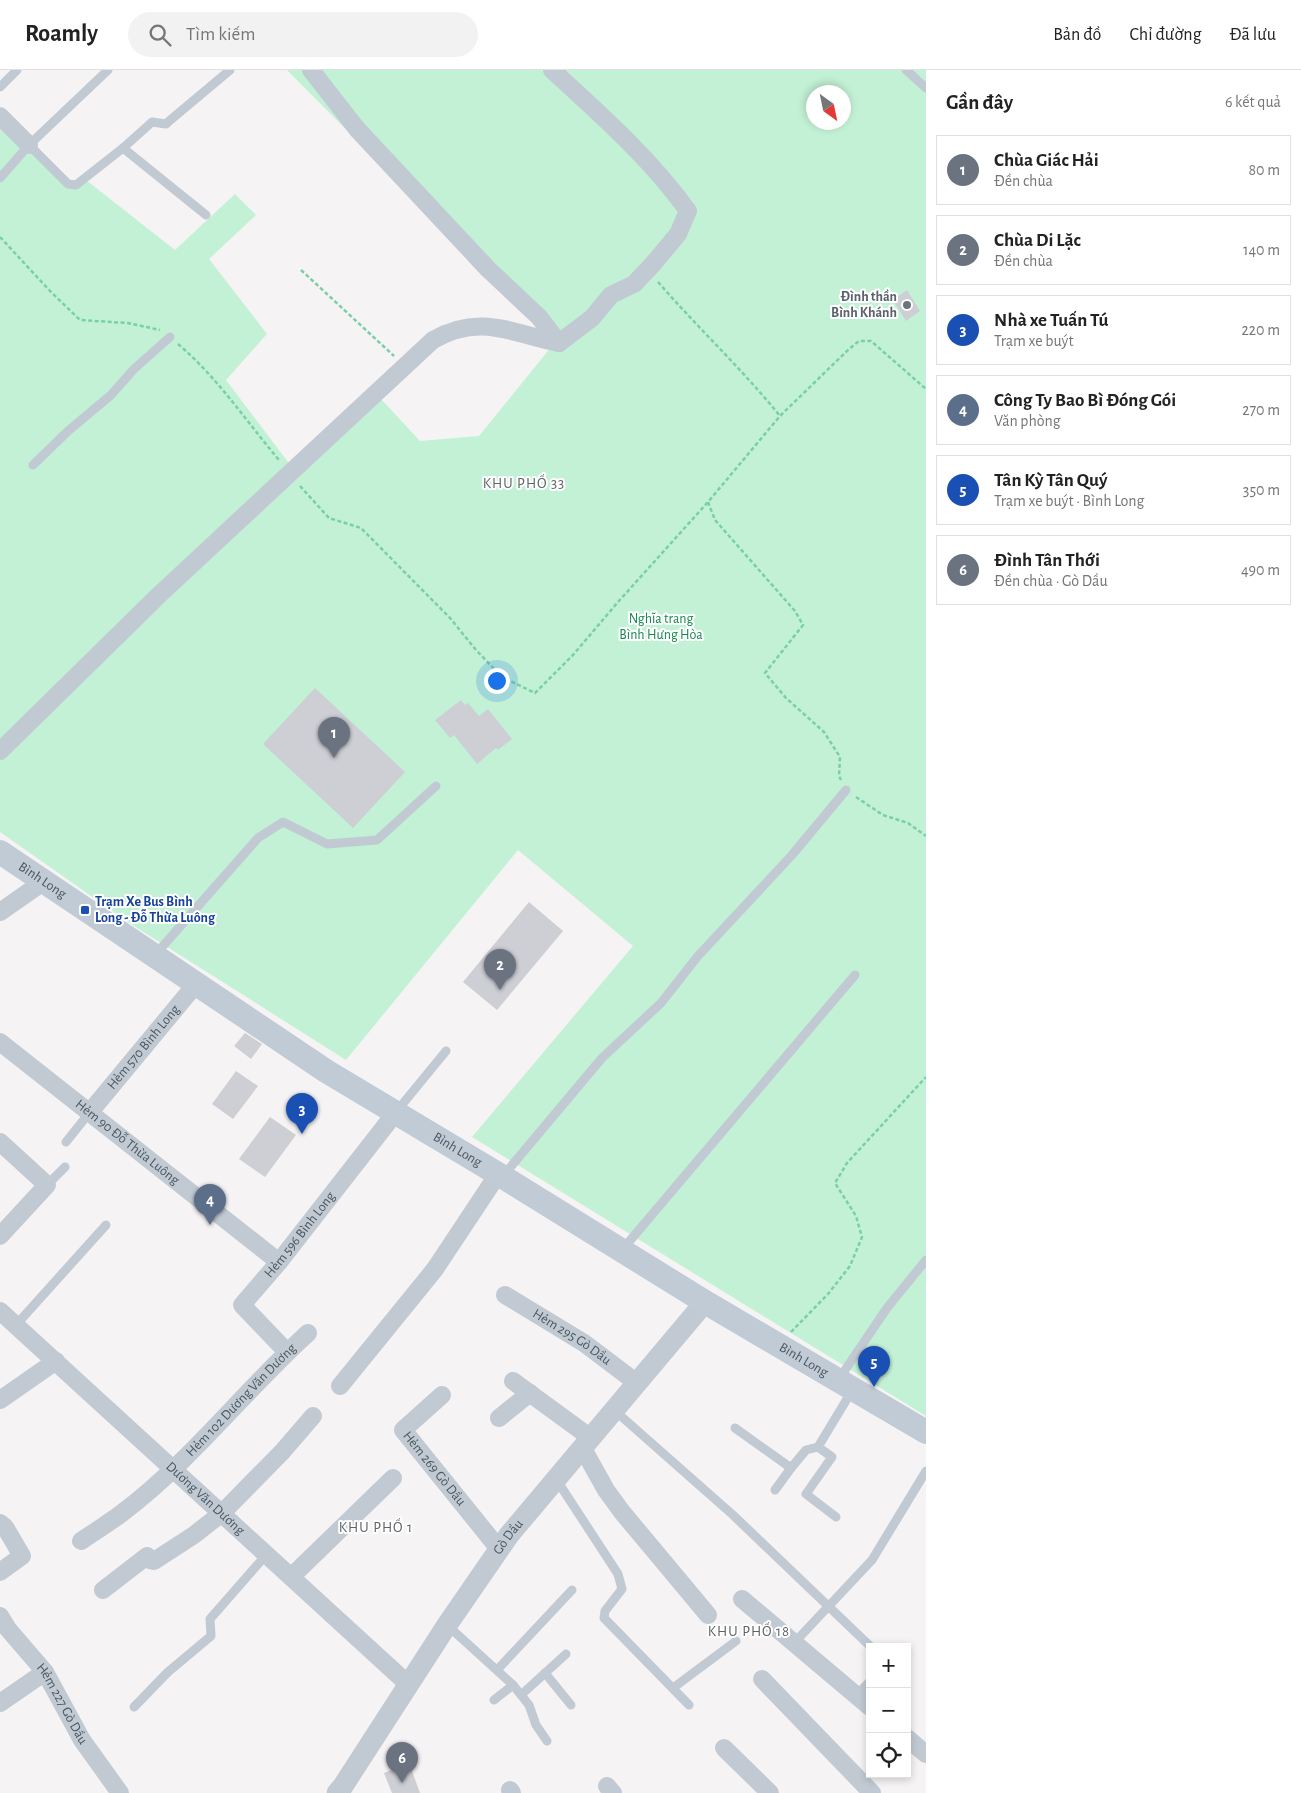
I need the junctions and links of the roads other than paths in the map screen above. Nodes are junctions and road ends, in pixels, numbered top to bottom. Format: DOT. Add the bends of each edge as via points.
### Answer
graph roads {
  1 [pos="16,70"];
  2 [pos="108,70"];
  3 [pos="230,70"];
  4 [pos="310,70"];
  5 [pos="552,70"];
  6 [pos="906,70"];
  7 [pos="0,87"];
  8 [pos="926,88"];
  9 [pos="0,116"];
  10 [pos="29,145"];
  11 [pos="123,148"];
  12 [pos="0,178"];
  13 [pos="206,215"];
  14 [pos="170,337"];
  15 [pos="559,343"];
  16 [pos="32,465"];
  17 [pos="0,750"];
  18 [pos="436,786"];
  19 [pos="846,790"];
  20 [pos="0,852"];
  21 [pos="43,882"];
  22 [pos="0,912"];
  23 [pos="154,956"];
  24 [pos="855,975"];
  25 [pos="196,984"];
  26 [pos="0,1042"];
  27 [pos="446,1051"];
  28 [pos="90,1112"];
  29 [pos="396,1112"];
  30 [pos="0,1142"];
  31 [pos="66,1142"];
  32 [pos="65,1167"];
  33 [pos="500,1176"];
  34 [pos="47,1185"];
  35 [pos="106,1225"];
  36 [pos="0,1236"];
  37 [pos="621,1251"];
  38 [pos="926,1260"];
  39 [pos="279,1262"];
  40 [pos="505,1295"];
  41 [pos="705,1302"];
  42 [pos="0,1311"];
  43 [pos="16,1325"];
  44 [pos="308,1333"];
  45 [pos="287,1352"];
  46 [pos="56,1361"];
  47 [pos="513,1381"];
  48 [pos="637,1383"];
  49 [pos="846,1385"];
  50 [pos="340,1386"];
  51 [pos="530,1393"];
  52 [pos="442,1395"];
  53 [pos="0,1400"];
  54 [pos="614,1410"];
  55 [pos="313,1416"];
  56 [pos="499,1418"];
  57 [pos="735,1428"];
  58 [pos="926,1432"];
  59 [pos="586,1443"];
  60 [pos="818,1447"];
  61 [pos="173,1468"];
  62 [pos="791,1468"];
  63 [pos="926,1471"];
  64 [pos="393,1478"];
  65 [pos="556,1479"];
  66 [pos="775,1490"];
  67 [pos="222,1513"];
  68 [pos="836,1517"];
  69 [pos="0,1523"];
  70 [pos="81,1540"];
  71 [pos="499,1549"];
  72 [pos="266,1555"];
  73 [pos="0,1572"];
  74 [pos="291,1578"];
  75 [pos="103,1590"];
  76 [pos="572,1590"];
  77 [pos="742,1599"];
  78 [pos="828,1607"];
  79 [pos="708,1615"];
  80 [pos="447,1625"];
  81 [pos="3,1626"];
  82 [pos="736,1641"];
  83 [pos="794,1643"];
  84 [pos="867,1643"];
  85 [pos="566,1654"];
  86 [pos="497,1670"];
  87 [pos="45,1672"];
  88 [pos="545,1673"];
  89 [pos="762,1679"];
  90 [pos="409,1685"];
  91 [pos="513,1685"];
  92 [pos="673,1688"];
  93 [pos="868,1688"];
  94 [pos="520,1695"];
  95 [pos="494,1700"];
  96 [pos="863,1702"];
  97 [pos="0,1703"];
  98 [pos="571,1705"];
  99 [pos="689,1705"];
  100 [pos="134,1707"];
  101 [pos="546,1741"];
  102 [pos="911,1741"];
  103 [pos="724,1748"];
  104 [pos="926,1754"];
  105 [pos="343,1791"];
  106 [pos="120,1793"];
  107 [pos="770,1793"];
  108 [pos="872,1793"];
  1 -- 7 [label="lane"];
  2 -- 10 [label="lane"];
  3 -- 11 [label="lane" via="168,122 152,122"];
  4 -- 15 [label="street" via="357,129 488,269 539,317"];
  5 -- 15 [label="street" via="659,174 688,211 678,234 634,284 612,295 592,318"];
  6 -- 8 [label="lane"];
  9 -- 10 [label="street"];
  10 -- 11 [label="lane" via="63,180 73,185 79,184"];
  10 -- 12 [label="lane"];
  11 -- 13 [label="lane"];
  14 -- 16 [label="lane"];
  15 -- 17 [label="street" via="482,325 461,328 433,340 159,595"];
  18 -- 23 [label="lane" via="377,840 327,844 283,822 258,838"];
  19 -- 33 [label="lane" via="792,856 698,956 661,1003 602,1058"];
  20 -- 21 [label="main road, Bình Long"];
  21 -- 22 [label="street"];
  21 -- 23 [label="main road, Bình Long"];
  23 -- 25 [label="main road, Bình Long"];
  24 -- 37 [label="lane"];
  25 -- 28 [label="street, Hẻm 570 Bình Long"];
  25 -- 29 [label="main road, Bình Long" via="326,1071"];
  26 -- 28 [label="street, Hẻm 90 Đỗ Thừa Luông"];
  27 -- 29 [label="lane"];
  28 -- 31 [label="lane"];
  28 -- 39 [label="street, Hẻm 90 Đỗ Thừa Luông"];
  29 -- 33 [label="main road, Bình Long"];
  29 -- 39 [label="street, Hẻm 596 Bình Long"];
  30 -- 34 [label="street"];
  32 -- 34 [label="lane"];
  33 -- 37 [label="main road, Bình Long"];
  33 -- 50 [label="street" via="435,1269"];
  34 -- 36 [label="street"];
  35 -- 43 [label="lane"];
  37 -- 41 [label="main road, Bình Long"];
  38 -- 49 [label="lane" via="887,1308"];
  39 -- 45 [label="street, Hẻm 596 Bình Long" via="242,1306"];
  40 -- 48 [label="street, Hẻm 295 Gò Dầu" via="584,1342"];
  41 -- 48 [label="street, Gò Dầu"];
  41 -- 49 [label="main road, Bình Long"];
  42 -- 43 [label="street, Dương Văn Dương"];
  43 -- 46 [label="street, Dương Văn Dương"];
  44 -- 45 [label="street, Hẻm 102 Dương Văn Dương"];
  45 -- 61 [label="street, Hẻm 102 Dương Văn Dương"];
  46 -- 53 [label="street"];
  46 -- 61 [label="street, Dương Văn Dương"];
  47 -- 51 [label="street"];
  48 -- 54 [label="street, Gò Dầu"];
  49 -- 58 [label="main road, Bình Long"];
  49 -- 60 [label="lane"];
  51 -- 56 [label="street"];
  51 -- 59 [label="street"];
  52 -- 71 [label="street, Hẻm 269 Gò Dầu" via="403,1430"];
  54 -- 59 [label="street, Gò Dầu"];
  54 -- 78 [label="lane" via="733,1516"];
  55 -- 67 [label="street"];
  57 -- 62 [label="lane"];
  59 -- 65 [label="street, Gò Dầu"];
  59 -- 79 [label="street" via="606,1490"];
  60 -- 62 [label="lane" via="806,1450"];
  60 -- 68 [label="lane" via="832,1456 806,1494"];
  61 -- 67 [label="street, Dương Văn Dương"];
  61 -- 70 [label="street, Hẻm 102 Dương Văn Dương" via="122,1514"];
  62 -- 66 [label="lane"];
  63 -- 78 [label="lane" via="872,1560"];
  64 -- 74 [label="street"];
  65 -- 71 [label="street, Gò Dầu"];
  65 -- 92 [label="lane" via="618,1574 622,1589 605,1611 604,1618"];
  67 -- 72 [label="street, Dương Văn Dương"];
  67 -- 75 [label="street" via="154,1561 147,1556"];
  69 -- 73 [label="street" via="22,1556"];
  71 -- 80 [label="street, Gò Dầu"];
  72 -- 74 [label="street, Dương Văn Dương"];
  72 -- 100 [label="lane" via="210,1620 211,1636 168,1672"];
  74 -- 90 [label="street, Dương Văn Dương"];
  76 -- 86 [label="lane"];
  77 -- 83 [label="street"];
  78 -- 83 [label="lane"];
  78 -- 84 [label="lane"];
  80 -- 86 [label="lane"];
  80 -- 90 [label="street, Gò Dầu"];
  81 -- 87 [label="street, Hẻm 227 Gò Dầu"];
  82 -- 92 [label="lane"];
  83 -- 96 [label="street"];
  85 -- 88 [label="lane"];
  86 -- 91 [label="lane"];
  87 -- 97 [label="street"];
  87 -- 106 [label="street, Hẻm 227 Gò Dầu" via="82,1740"];
  88 -- 94 [label="lane"];
  88 -- 98 [label="lane"];
  89 -- 108 [label="street"];
  90 -- 105 [label="street, Gò Dầu"];
  91 -- 94 [label="lane"];
  91 -- 95 [label="lane"];
  92 -- 99 [label="lane"];
  93 -- 96 [label="lane"];
  94 -- 101 [label="lane" via="529,1705"];
  102 -- 104 [label="street"];
  103 -- 107 [label="street"];
}
